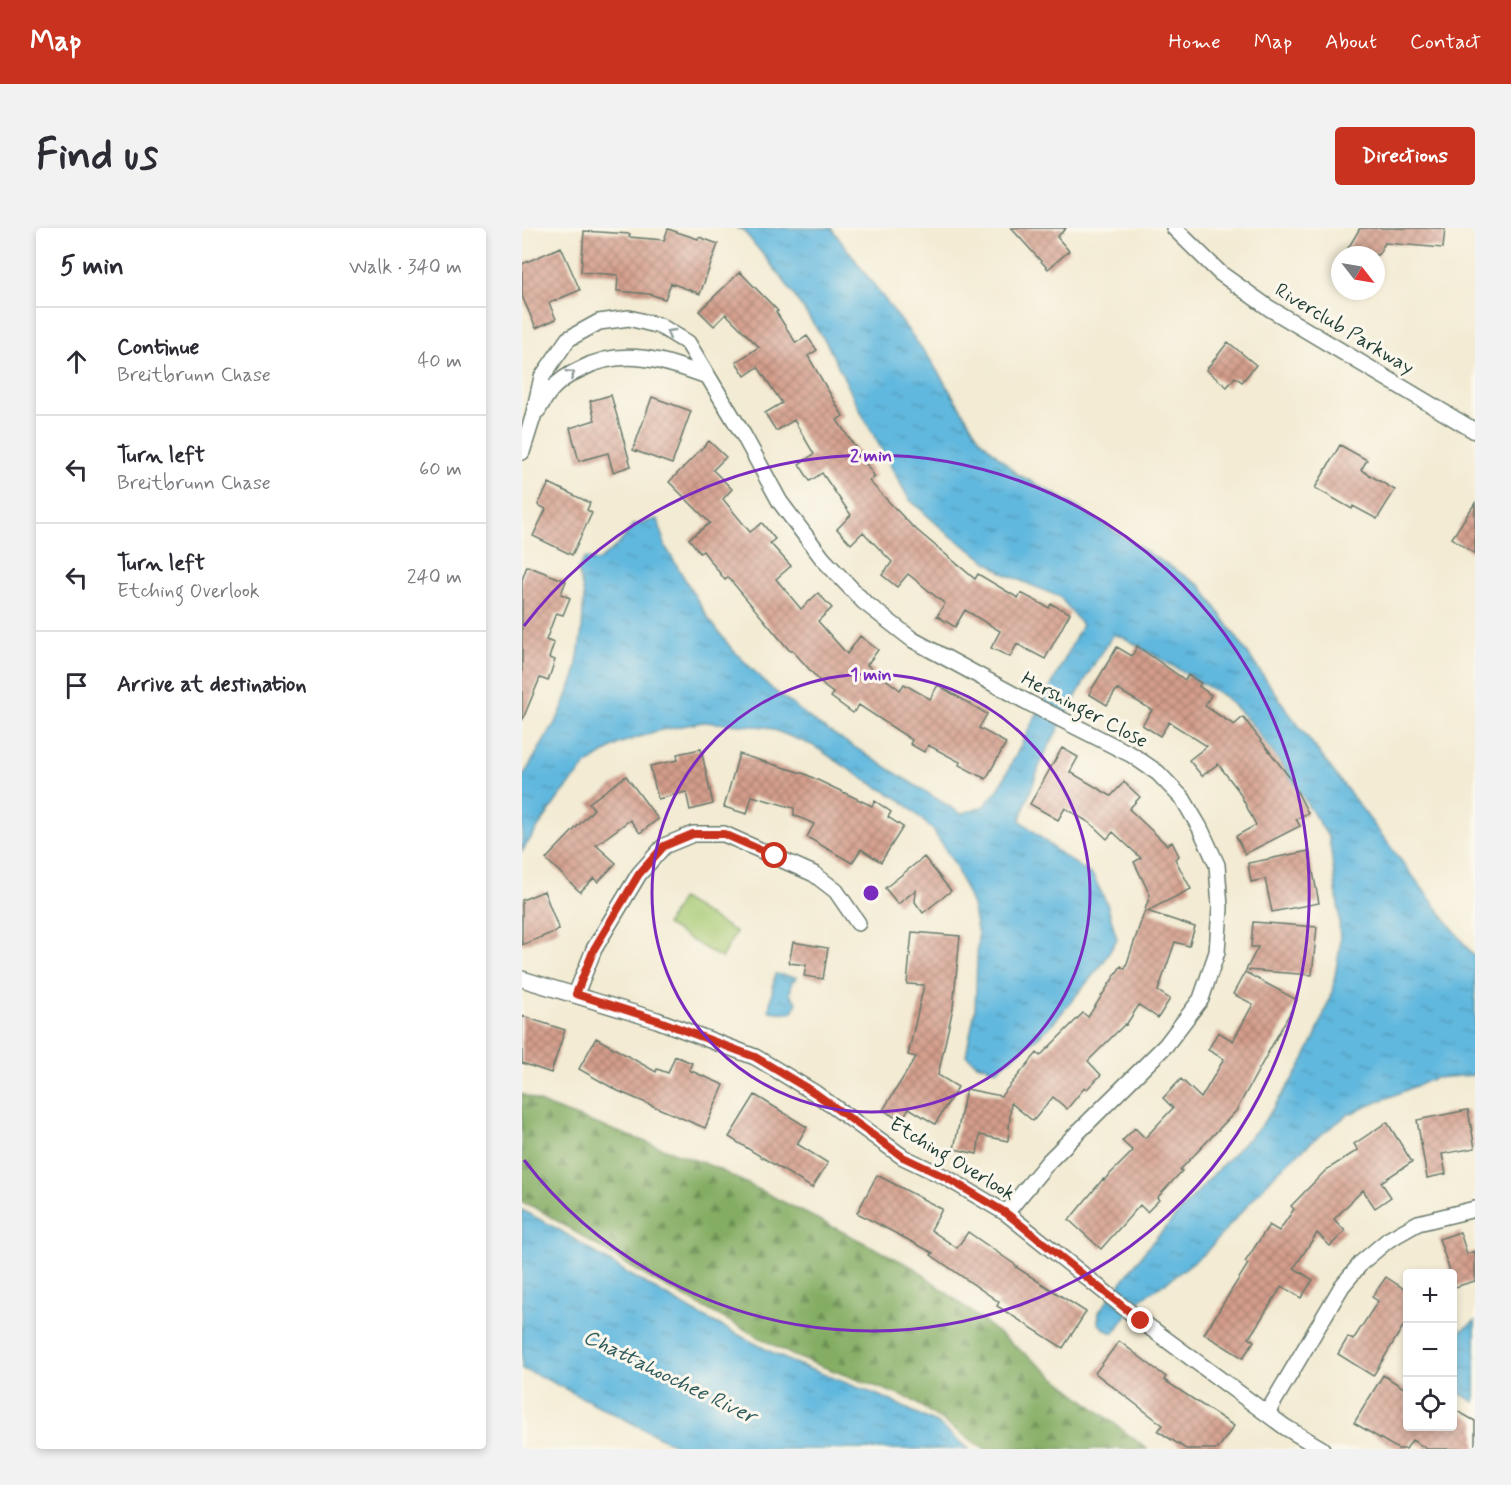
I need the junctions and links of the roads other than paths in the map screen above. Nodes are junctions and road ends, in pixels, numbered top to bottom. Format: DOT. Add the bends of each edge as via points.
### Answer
graph roads {
  1 [pos="1174,228"];
  2 [pos="707,376"];
  3 [pos="533,417"];
  4 [pos="1475,431"];
  5 [pos="522,452"];
  6 [pos="858,923"];
  7 [pos="522,979"];
  8 [pos="576,994"];
  9 [pos="1475,1209"];
  10 [pos="1006,1213"];
  11 [pos="1267,1413"];
  12 [pos="1322,1449"];
  1 -- 4 [label="street, Riverclub Parkway" via="1220,273 1269,308"];
  3 -- 2 [label="street, Hershinger Close, one-way" via="550,390 568,375 613,357 656,359"];
  2 -- 3 [label="street, Hershinger Close, one-way" via="688,343 660,326 629,318 599,322 568,339 552,361 542,377"];
  2 -- 10 [label="street, Hershinger Close" via="780,502 823,559 864,602 913,640 1131,755 1158,774 1183,799 1217,865 1217,952 1201,999 1166,1045 1049,1161"];
  3 -- 5 [label="street, Hershinger Close"];
  6 -- 8 [label="street" via="836,891 814,874 724,834 693,834 664,846 639,874 594,949"];
  7 -- 8 [label="street, Etching Overlook"];
  8 -- 10 [label="street, Etching Overlook" via="755,1057 815,1093 903,1157"];
  9 -- 11 [label="street" via="1418,1223 1388,1240 1362,1262 1342,1286"];
  10 -- 11 [label="street, Etching Overlook" via="1099,1289"];
  11 -- 12 [label="street, Etching Overlook"];
}
